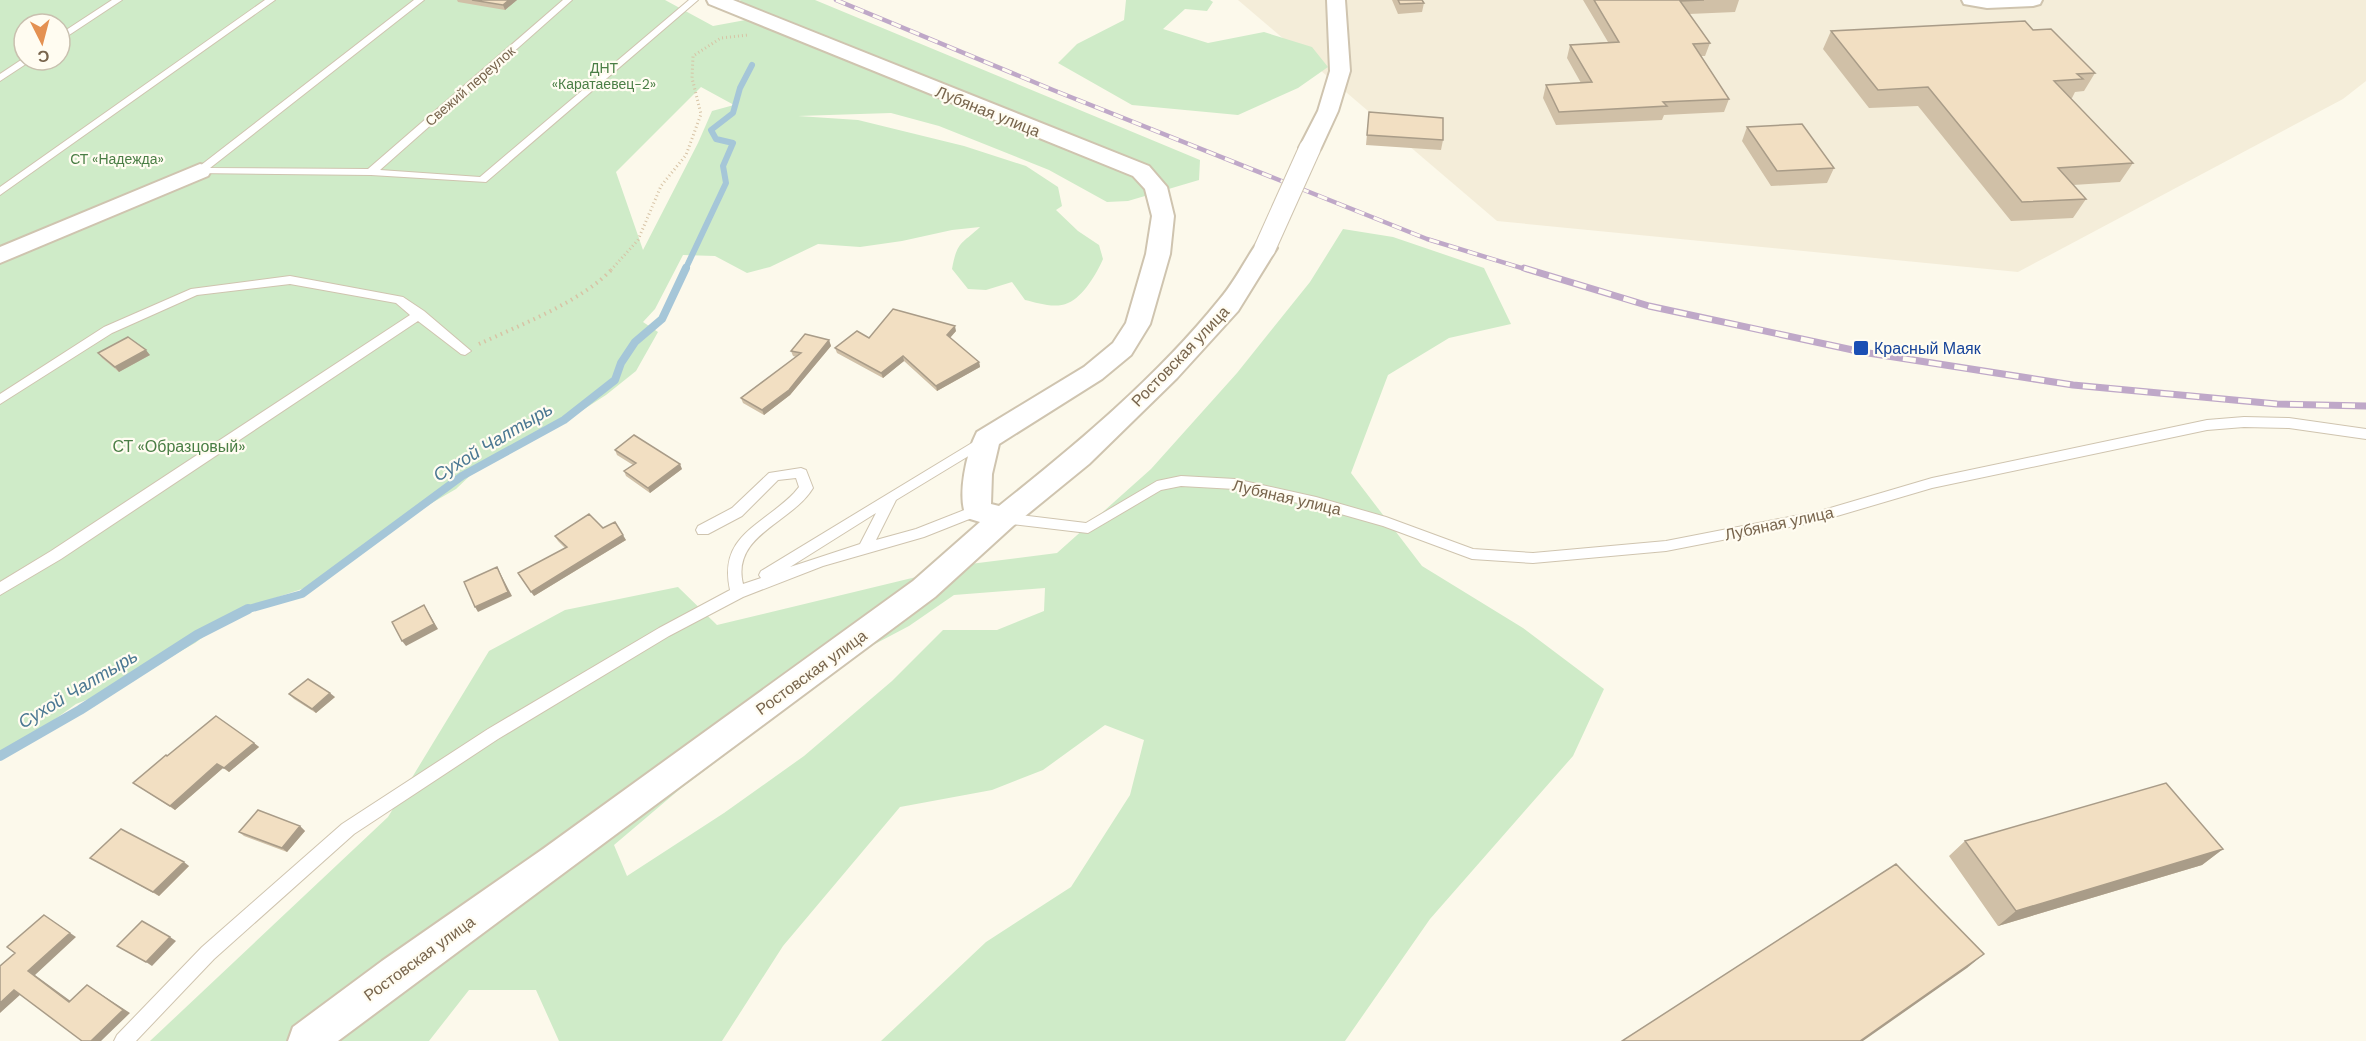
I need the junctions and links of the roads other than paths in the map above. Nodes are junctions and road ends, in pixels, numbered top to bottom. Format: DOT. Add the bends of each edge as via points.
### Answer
graph roads {
  1 [pos="118,0"];
  2 [pos="271,0"];
  3 [pos="420,0"];
  4 [pos="568,0"];
  5 [pos="694,0"];
  6 [pos="716,0"];
  7 [pos="1336,0"];
  8 [pos="1971,0"];
  9 [pos="2033,0"];
  10 [pos="72,30"];
  11 [pos="200,171"];
  12 [pos="372,172"];
  13 [pos="0,192"];
  14 [pos="0,256"];
  15 [pos="420,314"];
  16 [pos="465,351"];
  17 [pos="0,400"];
  18 [pos="2366,434"];
  19 [pos="987,439"];
  20 [pos="891,497"];
  21 [pos="990,514"];
  22 [pos="703,530"];
  23 [pos="864,550"];
  24 [pos="0,590"];
  25 [pos="738,593"];
  26 [pos="123,1041"];
  27 [pos="307,1041"];
  1 -- 10 [label="lane"];
  2 -- 13 [label="lane"];
  3 -- 11 [label="lane"];
  4 -- 12 [label="lane, Свежий переулок"];
  5 -- 12 [label="lane" via="483,180"];
  6 -- 19 [label="street, Лубяная улица" via="1141,171 1156,187 1163,216 1158,254 1138,324 1122,349 1093,373"];
  7 -- 21 [label="street, Ростовская улица, bridge" via="1340,71 1328,111 1265,248 1229,305 1168,372 1079,458"];
  8 -- 9 [label="street"];
  11 -- 12 [label="lane"];
  11 -- 14 [label="street"];
  15 -- 16 [label="lane"];
  15 -- 17 [label="lane" via="399,300 290,280 195,292 108,330"];
  15 -- 24 [label="lane"];
  18 -- 21 [label="lane, Лубяная улица" via="2289,423 2207,425 1932,483 1820,516 1666,546 1533,558 1472,554 1386,522 1235,484 1181,481 1157,486 1088,528"];
  19 -- 20 [label="lane"];
  19 -- 21 [label="street" via="978,474"];
  20 -- 23 [label="lane"];
  20 -- 25 [label="lane"];
  21 -- 23 [label="lane, Ростовская улица"];
  21 -- 27 [label="street, Ростовская улица" via="924,589"];
  22 -- 25 [label="lane" via="737,512 774,476 801,473 806,488 752,533 734,557 733,578"];
  23 -- 25 [label="lane, Ростовская улица" via="820,561"];
  25 -- 26 [label="lane, Ростовская улица" via="664,632 493,734 348,829 208,953"];
}
